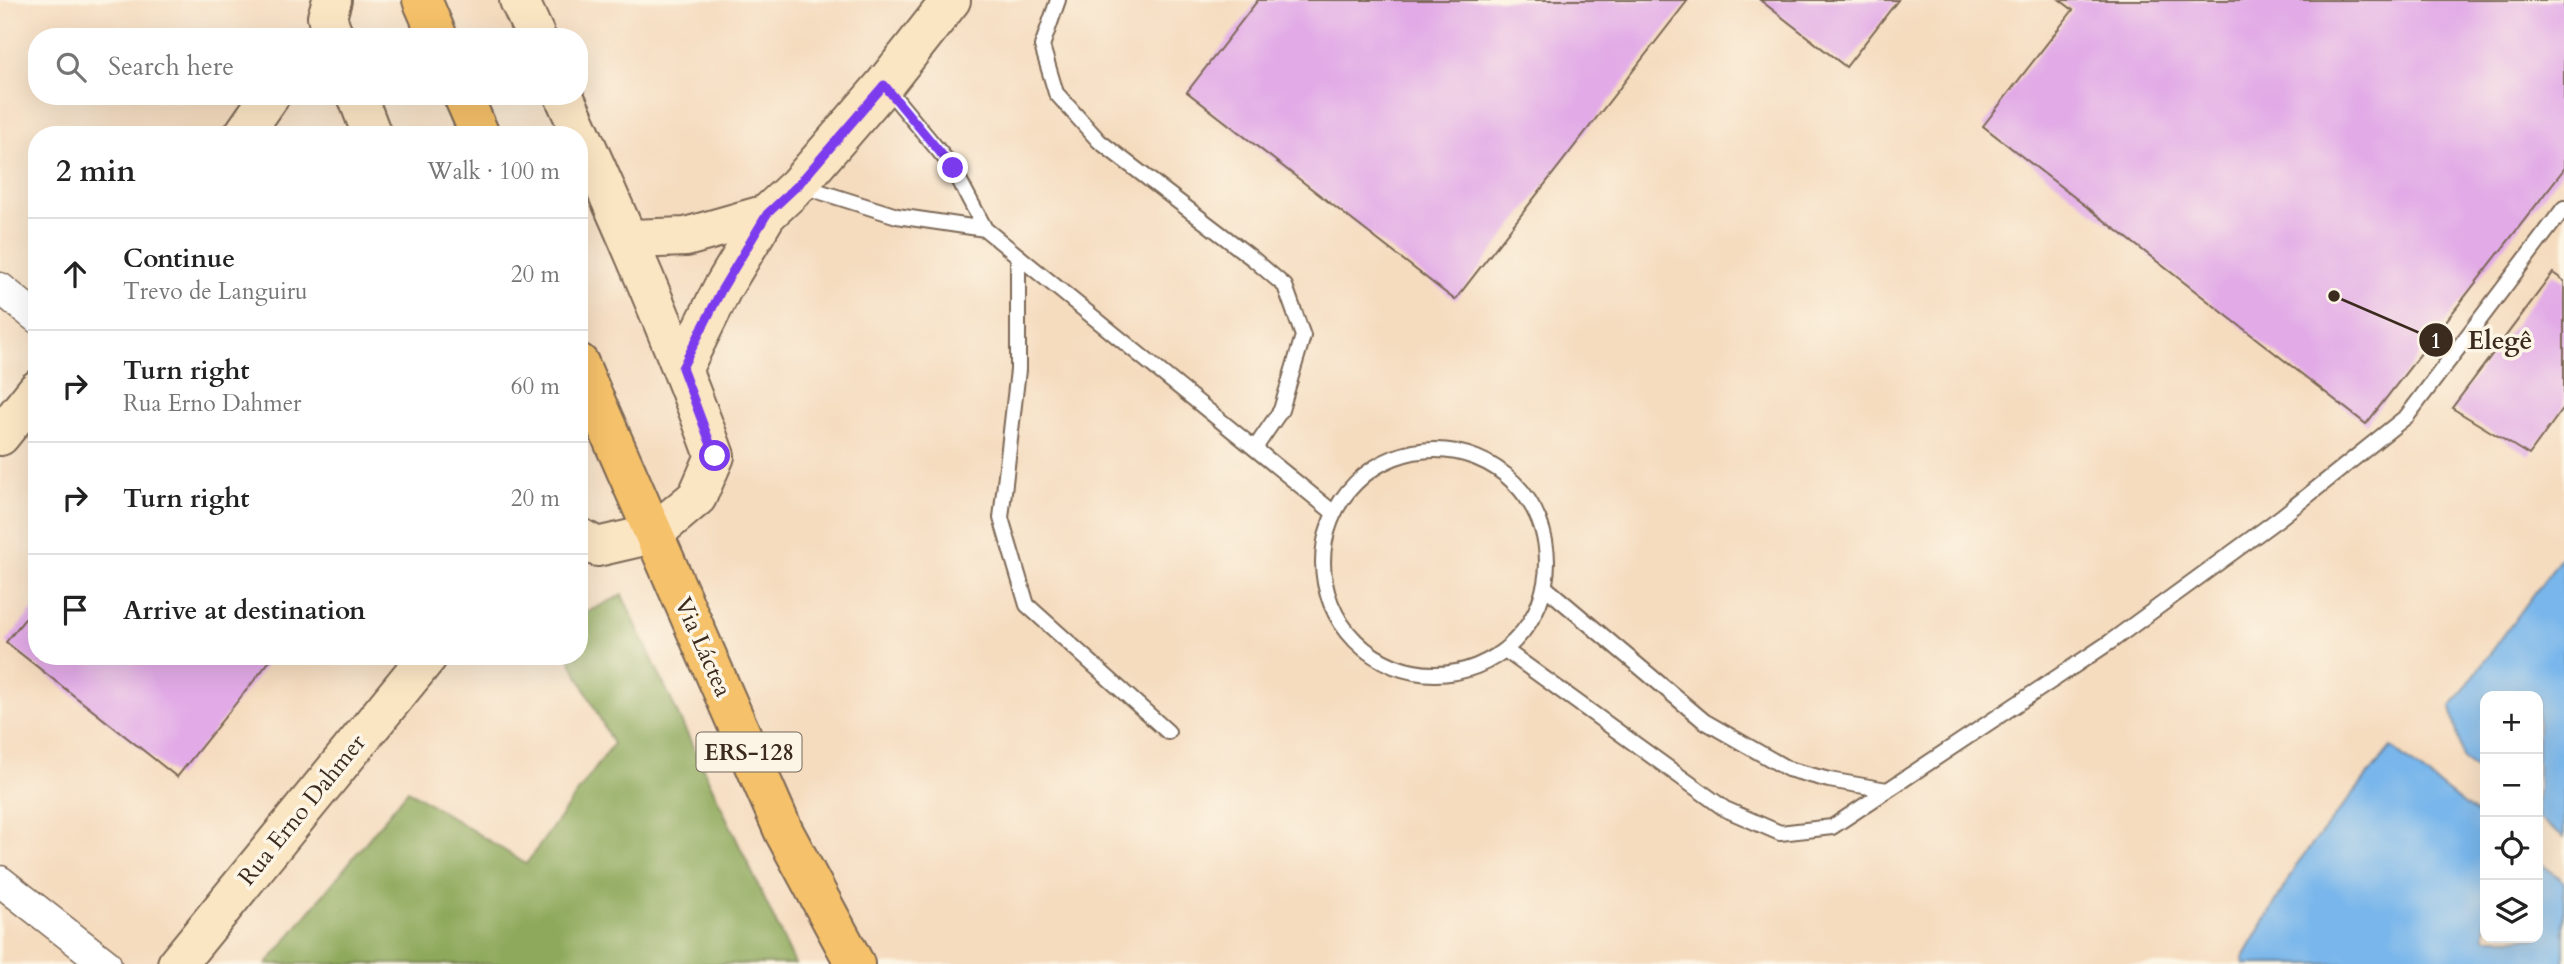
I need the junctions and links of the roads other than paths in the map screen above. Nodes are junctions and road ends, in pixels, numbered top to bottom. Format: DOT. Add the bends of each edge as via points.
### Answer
graph roads {
  1 [pos="422,0"];
  2 [pos="519,0"];
  3 [pos="951,0"];
  4 [pos="1058,0"];
  5 [pos="434,28"];
  6 [pos="532,28"];
  7 [pos="884,85"];
  8 [pos="264,105"];
  9 [pos="360,105"];
  10 [pos="467,105"];
  11 [pos="568,105"];
  12 [pos="249,126"];
  13 [pos="369,126"];
  14 [pos="476,126"];
  15 [pos="578,126"];
  16 [pos="588,148"];
  17 [pos="798,185"];
  18 [pos="2564,208"];
  19 [pos="767,214"];
  20 [pos="985,229"];
  21 [pos="630,239"];
  22 [pos="1018,257"];
  23 [pos="0,288"];
  24 [pos="28,311"];
  25 [pos="682,368"];
  26 [pos="588,384"];
  27 [pos="28,401"];
  28 [pos="0,436"];
  29 [pos="1255,448"];
  30 [pos="1334,513"];
  31 [pos="653,534"];
  32 [pos="588,542"];
  33 [pos="1545,587"];
  34 [pos="1505,650"];
  35 [pos="421,665"];
  36 [pos="1168,732"];
  37 [pos="1887,790"];
  38 [pos="0,881"];
  39 [pos="106,964"];
  40 [pos="177,964"];
  41 [pos="855,964"];
  1 -- 5 [label="main road"];
  2 -- 6 [label="main road"];
  3 -- 7 [label="main road"];
  4 -- 29 [label="lane" via="1042,46 1056,93 1099,141 1285,286 1303,336 1281,410"];
  7 -- 17 [label="main road"];
  7 -- 20 [label="lane" via="953,168"];
  8 -- 12 [label="main road"];
  9 -- 13 [label="main road"];
  10 -- 14 [label="main road"];
  11 -- 15 [label="main road"];
  16 -- 21 [label="main road"];
  17 -- 19 [label="main road"];
  17 -- 20 [label="lane" via="897,216"];
  18 -- 37 [label="lane" via="2407,416 2281,517 2110,642"];
  19 -- 21 [label="main road" via="686,237"];
  19 -- 25 [label="main road"];
  20 -- 22 [label="lane"];
  21 -- 25 [label="main road"];
  22 -- 29 [label="lane"];
  22 -- 36 [label="lane" via="1018,370 1001,518 1027,605"];
  23 -- 24 [label="street"];
  25 -- 31 [label="main road" via="715,456 698,497"];
  26 -- 31 [label="main road, Via Láctea / ERS-128"];
  27 -- 28 [label="main road"];
  29 -- 30 [label="lane"];
  30 -- 33 [label="lane" via="1356,482 1386,460 1436,449 1485,460 1524,491 1537,513 1548,562"];
  30 -- 34 [label="lane" via="1325,537 1325,587 1333,611 1364,650 1409,672 1434,674 1460,672"];
  31 -- 32 [label="main road" via="597,547"];
  31 -- 41 [label="main road, Via Láctea / ERS-128" via="784,832"];
  33 -- 34 [label="lane" via="1536,611"];
  33 -- 37 [label="lane" via="1704,721 1788,769"];
  34 -- 37 [label="lane" via="1725,810 1780,833 1832,827"];
  35 -- 40 [label="main road, Rua Erno Dahmer"];
  38 -- 39 [label="street"];
}
